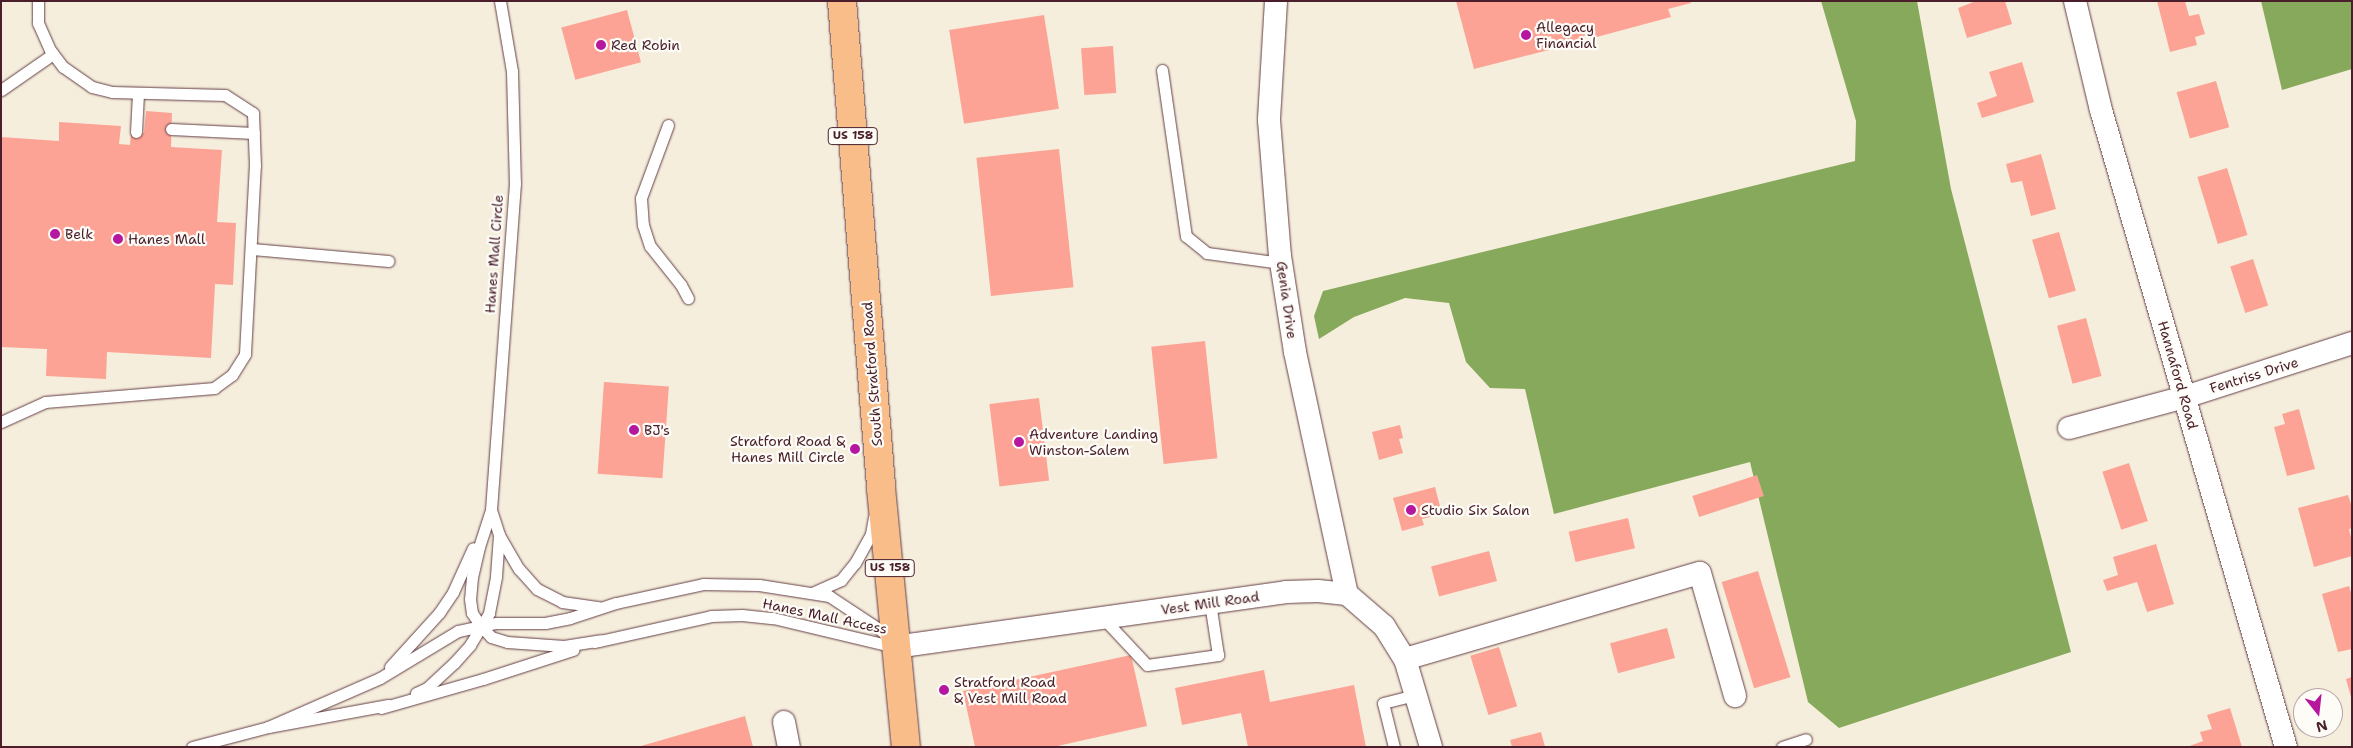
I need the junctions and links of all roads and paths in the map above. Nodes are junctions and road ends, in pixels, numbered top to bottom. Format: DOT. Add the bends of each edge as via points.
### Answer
graph roads {
  1 [pos="38,1"];
  2 [pos="500,1"];
  3 [pos="842,1"];
  4 [pos="1276,1"];
  5 [pos="2075,1"];
  6 [pos="53,54"];
  7 [pos="1162,70"];
  8 [pos="1,90"];
  9 [pos="138,92"];
  10 [pos="668,125"];
  11 [pos="171,129"];
  12 [pos="136,132"];
  13 [pos="254,133"];
  14 [pos="252,249"];
  15 [pos="388,261"];
  16 [pos="1281,263"];
  17 [pos="688,298"];
  18 [pos="2352,343"];
  19 [pos="2185,397"];
  20 [pos="1,422"];
  21 [pos="2069,428"];
  22 [pos="880,488"];
  23 [pos="491,510"];
  24 [pos="499,535"];
  25 [pos="811,593"];
  26 [pos="1347,594"];
  27 [pos="1210,603"];
  28 [pos="600,608"];
  29 [pos="1102,618"];
  30 [pos="480,625"];
  31 [pos="602,640"];
  32 [pos="895,647"];
  33 [pos="1405,659"];
  34 [pos="380,678"];
  35 [pos="1416,695"];
  36 [pos="1735,696"];
  37 [pos="381,708"];
  38 [pos="784,722"];
  39 [pos="268,727"];
  40 [pos="1806,739"];
  41 [pos="192,747"];
  42 [pos="789,747"];
  43 [pos="906,747"];
  44 [pos="1394,747"];
  45 [pos="1431,747"];
  46 [pos="1782,747"];
  47 [pos="2286,747"];
  1 -- 6 [label="lane" via="38,23"];
  2 -- 23 [label="lane, Hanes Mall Circle" via="512,71 515,183"];
  3 -- 22 [label="main road, South Stratford Road / US 158"];
  4 -- 16 [label="street, Genia Drive" via="1269,120"];
  5 -- 19 [label="street, Hannaford Road" via="2101,110"];
  6 -- 8 [label="lane"];
  6 -- 9 [label="lane" via="63,67 92,87 112,92"];
  7 -- 16 [label="lane" via="1186,236 1206,253"];
  9 -- 12 [label="lane"];
  9 -- 13 [label="lane" via="225,95 253,114"];
  10 -- 17 [label="lane" via="641,198 643,225 650,246"];
  11 -- 13 [label="lane"];
  13 -- 14 [label="lane"];
  14 -- 15 [label="lane"];
  14 -- 20 [label="lane" via="245,354 232,375 214,388 45,402"];
  16 -- 26 [label="street, Genia Drive" via="1295,352"];
  18 -- 19 [label="street, Fentriss Drive"];
  19 -- 21 [label="street, Fentriss Drive"];
  19 -- 47 [label="street, Hannaford Road"];
  22 -- 25 [label="lane" via="871,534 855,563 841,580"];
  22 -- 32 [label="main road, South Stratford Road / US 158"];
  23 -- 24 [label="lane, Hanes Mall Circle"];
  23 -- 30 [label="lane, Hanes Mall Circle" via="472,577 472,613"];
  23 -- 34 [label="lane, Hanes Mall Circle" via="440,613"];
  24 -- 28 [label="lane, Hanes Mall Circle" via="519,569 536,589 562,602"];
  24 -- 30 [label="lane, Hanes Mall Circle" via="489,613"];
  25 -- 28 [label="lane, Hanes Mall Access" via="759,585 703,584 665,590"];
  25 -- 32 [label="lane, Hanes Mall Access" via="830,596 882,631"];
  26 -- 27 [label="street, Vest Mill Road" via="1286,592"];
  26 -- 33 [label="street" via="1384,626"];
  27 -- 29 [label="street, Vest Mill Road"];
  27 -- 29 [label="lane" via="1218,655 1147,665"];
  28 -- 30 [label="lane, Hanes Mall Access" via="544,623"];
  29 -- 32 [label="street, Vest Mill Road"];
  30 -- 31 [label="lane" via="491,637 523,645 564,646"];
  30 -- 34 [label="lane, Hanes Mall Circle" via="458,631"];
  30 -- 37 [label="lane, Hanes Mall Circle" via="470,645 427,688"];
  31 -- 32 [label="lane, Hanes Mall Access" via="711,616 742,615 773,618"];
  31 -- 37 [label="lane, Hanes Mall Access"];
  32 -- 43 [label="main road, South Stratford Road / US 158"];
  33 -- 35 [label="street"];
  33 -- 36 [label="street" via="1700,573"];
  34 -- 39 [label="lane, Hanes Mall Circle"];
  35 -- 44 [label="lane" via="1383,703"];
  35 -- 45 [label="street"];
  37 -- 39 [label="lane, Hanes Mall Circle"];
  38 -- 42 [label="street"];
  39 -- 41 [label="lane, Hanes Mall Circle"];
  40 -- 46 [label="lane"];
}
